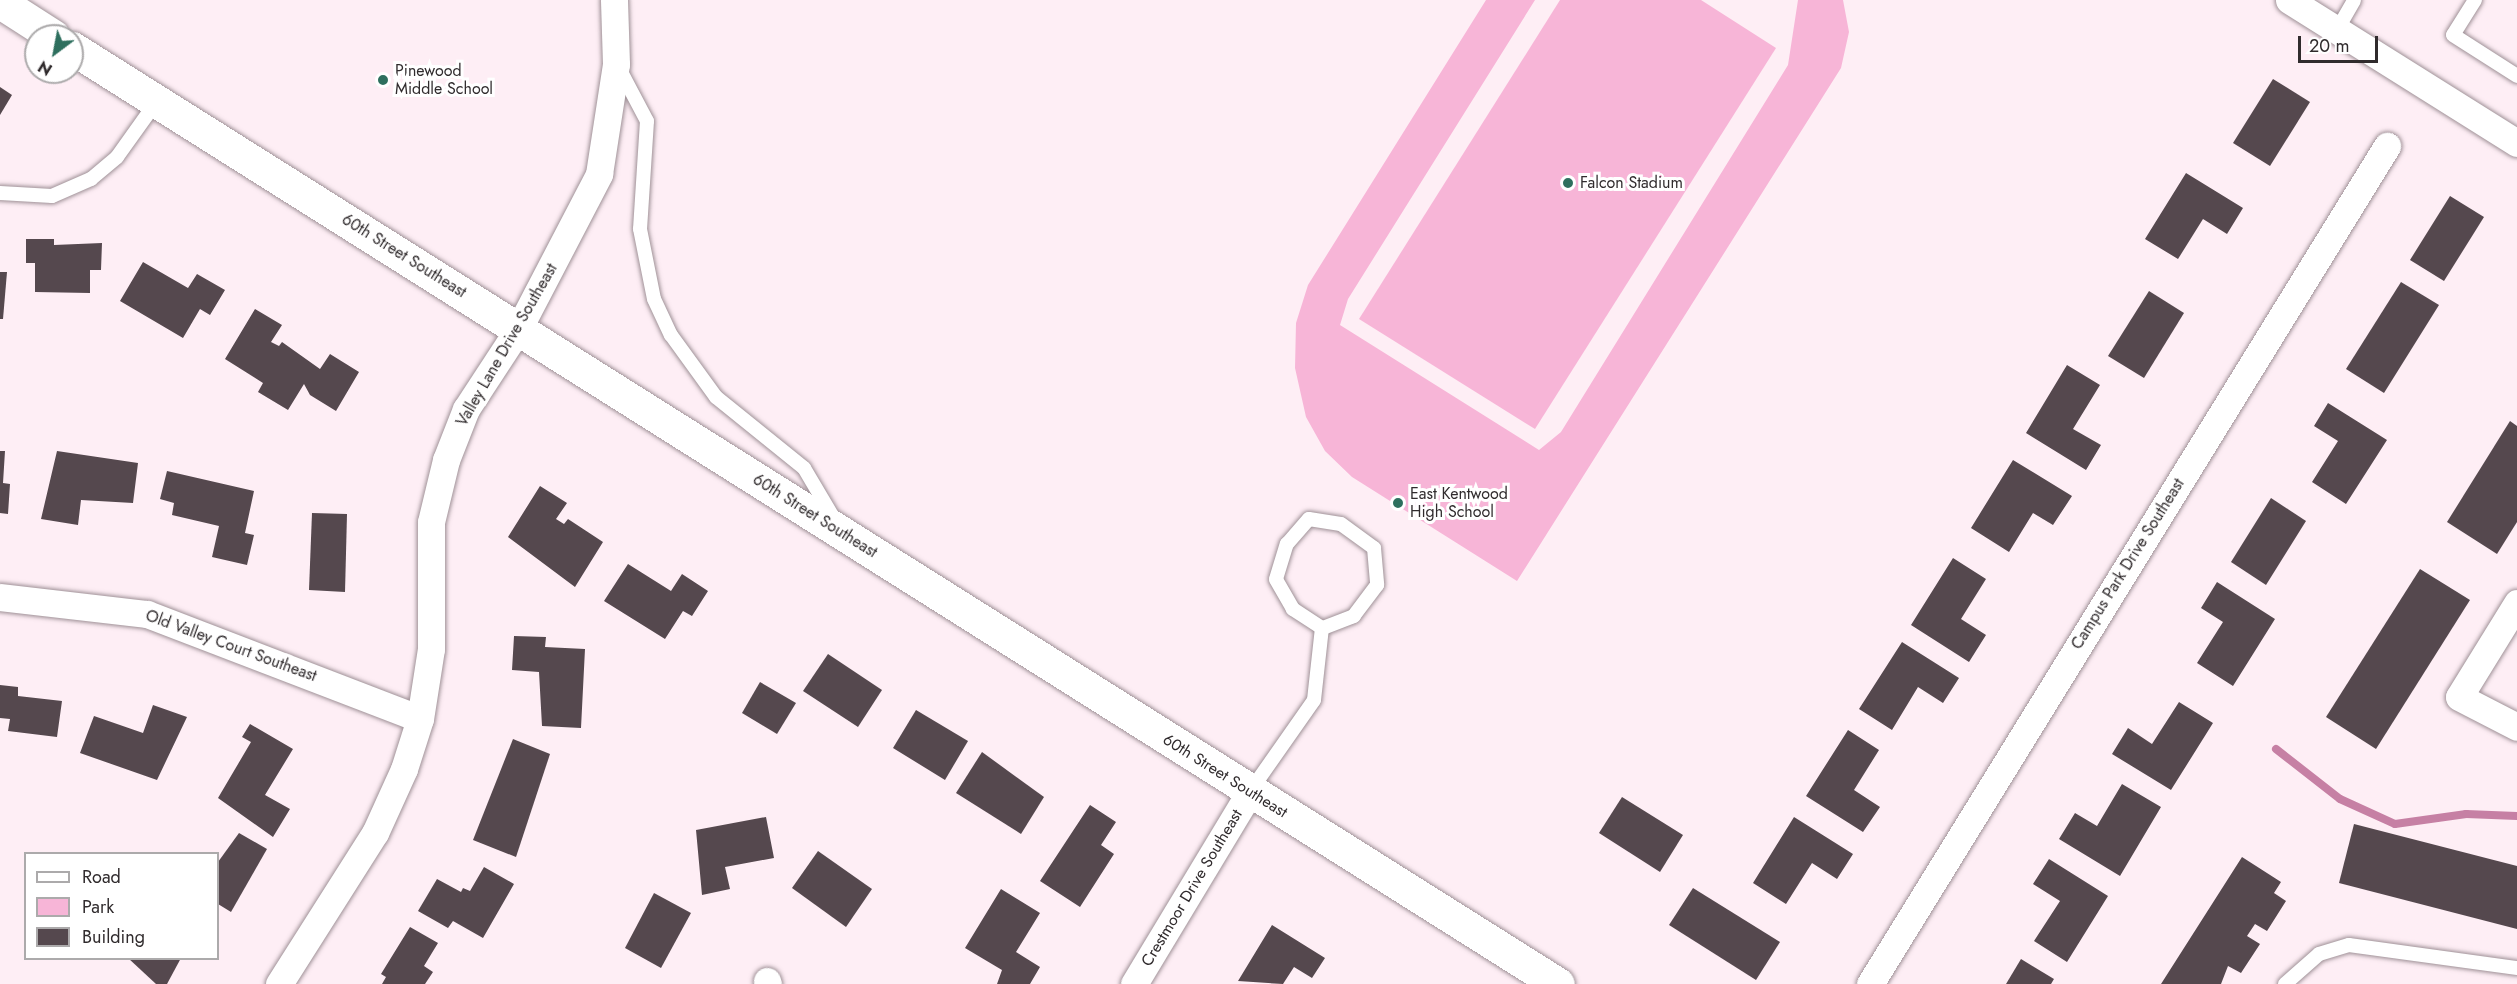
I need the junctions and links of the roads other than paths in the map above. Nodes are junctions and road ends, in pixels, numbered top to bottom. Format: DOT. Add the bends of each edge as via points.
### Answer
graph roads {
  1 [pos="614,0"];
  2 [pos="2289,0"];
  3 [pos="2354,0"];
  4 [pos="2475,0"];
  5 [pos="0,3"];
  6 [pos="34,24"];
  7 [pos="2337,30"];
  8 [pos="84,55"];
  9 [pos="616,64"];
  10 [pos="2517,76"];
  11 [pos="158,101"];
  12 [pos="2517,143"];
  13 [pos="2387,146"];
  14 [pos="0,193"];
  15 [pos="519,328"];
  16 [pos="844,534"];
  17 [pos="0,597"];
  18 [pos="2517,603"];
  19 [pos="1322,628"];
  20 [pos="420,719"];
  21 [pos="2517,727"];
  22 [pos="1250,792"];
  23 [pos="2517,968"];
  24 [pos="279,984"];
  25 [pos="1134,984"];
  26 [pos="1558,984"];
  27 [pos="1870,984"];
  28 [pos="2285,984"];
  1 -- 9 [label="street, Valley Lane Drive Southeast"];
  2 -- 7 [label="street"];
  3 -- 7 [label="lane"];
  4 -- 10 [label="lane" via="2453,35"];
  5 -- 6 [label="main road"];
  7 -- 12 [label="street"];
  8 -- 11 [label="main road, 60th Street Southeast"];
  9 -- 15 [label="street, Valley Lane Drive Southeast" via="599,174"];
  9 -- 16 [label="lane" via="647,121 640,229 654,299 671,335 716,397 804,468"];
  11 -- 14 [label="lane" via="117,158 91,180 52,196"];
  11 -- 15 [label="main road, 60th Street Southeast"];
  13 -- 27 [label="street, Campus Park Drive Southeast"];
  15 -- 16 [label="main road, 60th Street Southeast"];
  15 -- 20 [label="street, Valley Lane Drive Southeast" via="466,410 446,460 431,522 431,649"];
  16 -- 22 [label="main road, 60th Street Southeast"];
  17 -- 20 [label="street, Old Valley Court Southeast" via="147,614"];
  18 -- 21 [label="street" via="2459,698"];
  19 -- 19 [label="lane" via="1293,609 1276,579 1287,544 1309,519 1341,524 1374,548 1377,585 1354,616"];
  19 -- 22 [label="lane" via="1314,700"];
  20 -- 24 [label="street, Valley Lane Drive Southeast" via="375,833"];
  22 -- 25 [label="street, Crestmoor Drive Southeast"];
  22 -- 26 [label="main road, 60th Street Southeast"];
  23 -- 28 [label="lane" via="2349,945 2319,954"];
}
